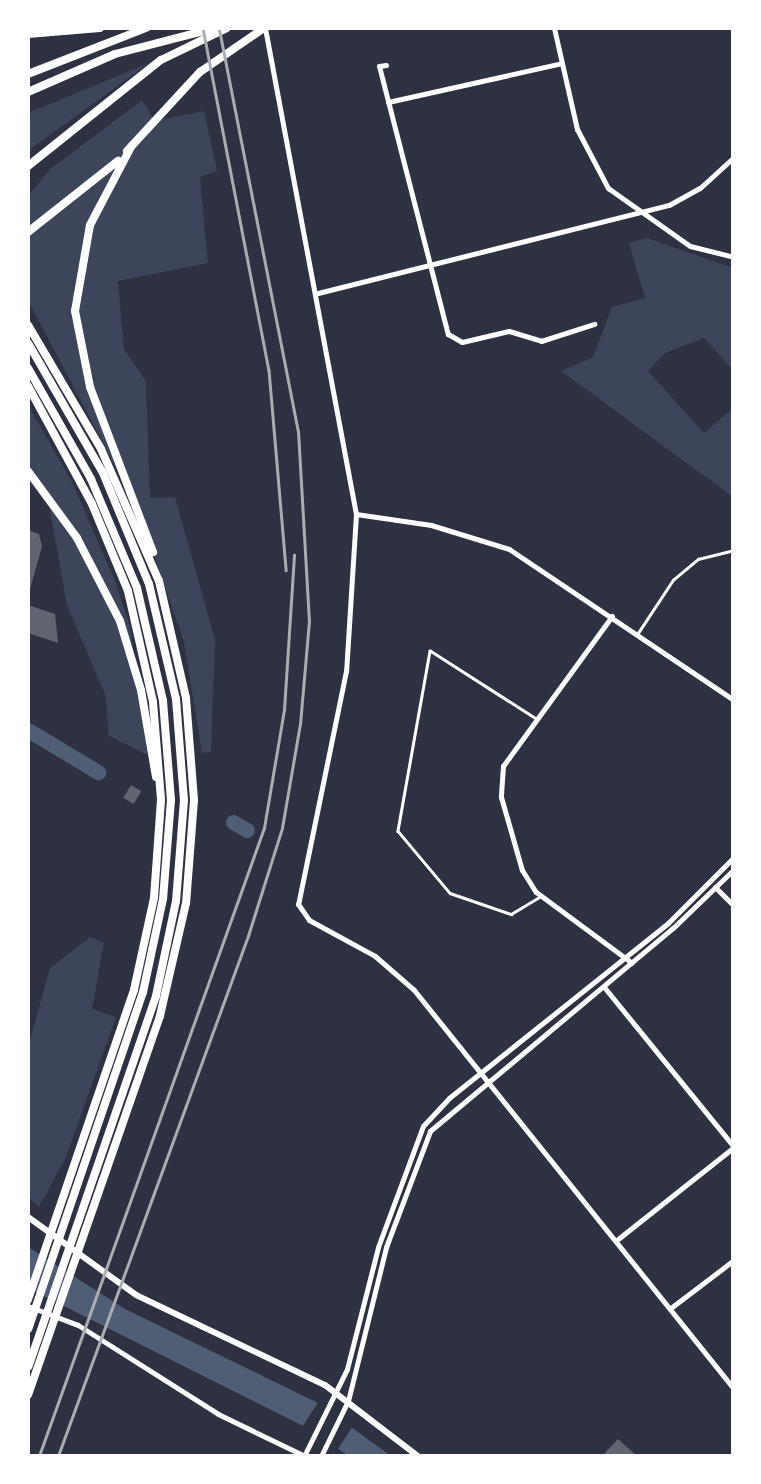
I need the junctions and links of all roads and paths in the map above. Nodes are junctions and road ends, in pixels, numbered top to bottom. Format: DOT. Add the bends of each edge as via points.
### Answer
graph roads {
  1 [pos="100,28"];
  2 [pos="146,28"];
  3 [pos="223,28"];
  4 [pos="264,28"];
  5 [pos="554,28"];
  6 [pos="28,34"];
  7 [pos="562,63"];
  8 [pos="386,65"];
  9 [pos="28,74"];
  10 [pos="28,92"];
  11 [pos="388,102"];
  12 [pos="131,147"];
  13 [pos="734,156"];
  14 [pos="28,166"];
  15 [pos="637,214"];
  16 [pos="28,232"];
  17 [pos="734,257"];
  18 [pos="429,265"];
  19 [pos="318,293"];
  20 [pos="594,324"];
  21 [pos="28,326"];
  22 [pos="28,341"];
  23 [pos="28,368"];
  24 [pos="28,382"];
  25 [pos="52,408"];
  26 [pos="28,472"];
  27 [pos="356,514"];
  28 [pos="734,550"];
  29 [pos="166,605"];
  30 [pos="612,616"];
  31 [pos="638,634"];
  32 [pos="734,700"];
  33 [pos="537,720"];
  34 [pos="159,852"];
  35 [pos="734,856"];
  36 [pos="734,869"];
  37 [pos="715,887"];
  38 [pos="540,896"];
  39 [pos="734,906"];
  40 [pos="630,961"];
  41 [pos="604,987"];
  42 [pos="481,1073"];
  43 [pos="487,1081"];
  44 [pos="734,1147"];
  45 [pos="28,1217"];
  46 [pos="618,1239"];
  47 [pos="734,1260"];
  48 [pos="28,1303"];
  49 [pos="671,1308"];
  50 [pos="28,1327"];
  51 [pos="28,1366"];
  52 [pos="733,1386"];
  53 [pos="338,1393"];
  54 [pos="28,1395"];
  55 [pos="348,1401"];
  56 [pos="304,1456"];
  57 [pos="321,1456"];
  58 [pos="418,1456"];
  1 -- 6 [label="main road"];
  2 -- 9 [label="main road"];
  3 -- 10 [label="main road" via="115,54"];
  3 -- 14 [label="main road" via="155,64"];
  4 -- 12 [label="main road" via="200,72"];
  4 -- 19 [label="street"];
  5 -- 7 [label="street"];
  7 -- 11 [label="street"];
  7 -- 15 [label="street" via="590,159 608,188"];
  8 -- 11 [label="street" via="379,66"];
  11 -- 18 [label="street"];
  12 -- 16 [label="main road" via="74,202"];
  12 -- 29 [label="main road" via="86,237 76,324 90,387 142,518"];
  13 -- 15 [label="street" via="700,188"];
  15 -- 17 [label="street" via="690,246"];
  15 -- 18 [label="street"];
  18 -- 19 [label="street"];
  18 -- 20 [label="street" via="454,340 509,331 541,341"];
  19 -- 27 [label="street"];
  21 -- 29 [label="main road" via="106,459"];
  22 -- 51 [label="main road" via="103,473 150,584 174,688 184,781 180,870 164,962"];
  23 -- 25 [label="main road"];
  24 -- 25 [label="main road"];
  24 -- 34 [label="main road" via="92,504 135,614 156,723"];
  25 -- 50 [label="main road" via="106,510 137,588 160,680 170,782 167,869 152,959"];
  26 -- 34 [label="main road" via="85,552 125,635 152,745"];
  27 -- 30 [label="street" via="492,540"];
  27 -- 42 [label="street" via="346,671 297,894 309,920 375,956 414,990"];
  28 -- 31 [label="lane" via="698,559 673,580"];
  29 -- 54 [label="main road" via="192,751 184,918 139,1085"];
  30 -- 31 [label="street"];
  30 -- 33 [label="street"];
  31 -- 32 [label="street"];
  33 -- 38 [label="street" via="503,766 500,782 522,870"];
  33 -- 38 [label="lane" via="430,651 398,831 450,894 510,914"];
  34 -- 48 [label="main road" via="146,942 124,1025"];
  35 -- 40 [label="street"];
  36 -- 37 [label="street"];
  37 -- 39 [label="street"];
  37 -- 40 [label="street"];
  38 -- 40 [label="street"];
  40 -- 41 [label="street"];
  40 -- 42 [label="street"];
  41 -- 43 [label="street"];
  41 -- 44 [label="street"];
  42 -- 43 [label="street"];
  42 -- 53 [label="street" via="433,1112 414,1142"];
  43 -- 46 [label="street"];
  43 -- 55 [label="street" via="440,1118 422,1145 386,1248"];
  44 -- 46 [label="street"];
  45 -- 53 [label="main road" via="136,1295"];
  46 -- 49 [label="street"];
  47 -- 49 [label="street"];
  48 -- 56 [label="street" via="78,1325 161,1382"];
  49 -- 52 [label="street"];
  53 -- 55 [label="main road"];
  53 -- 56 [label="street"];
  55 -- 57 [label="street"];
  55 -- 58 [label="main road"];
}
